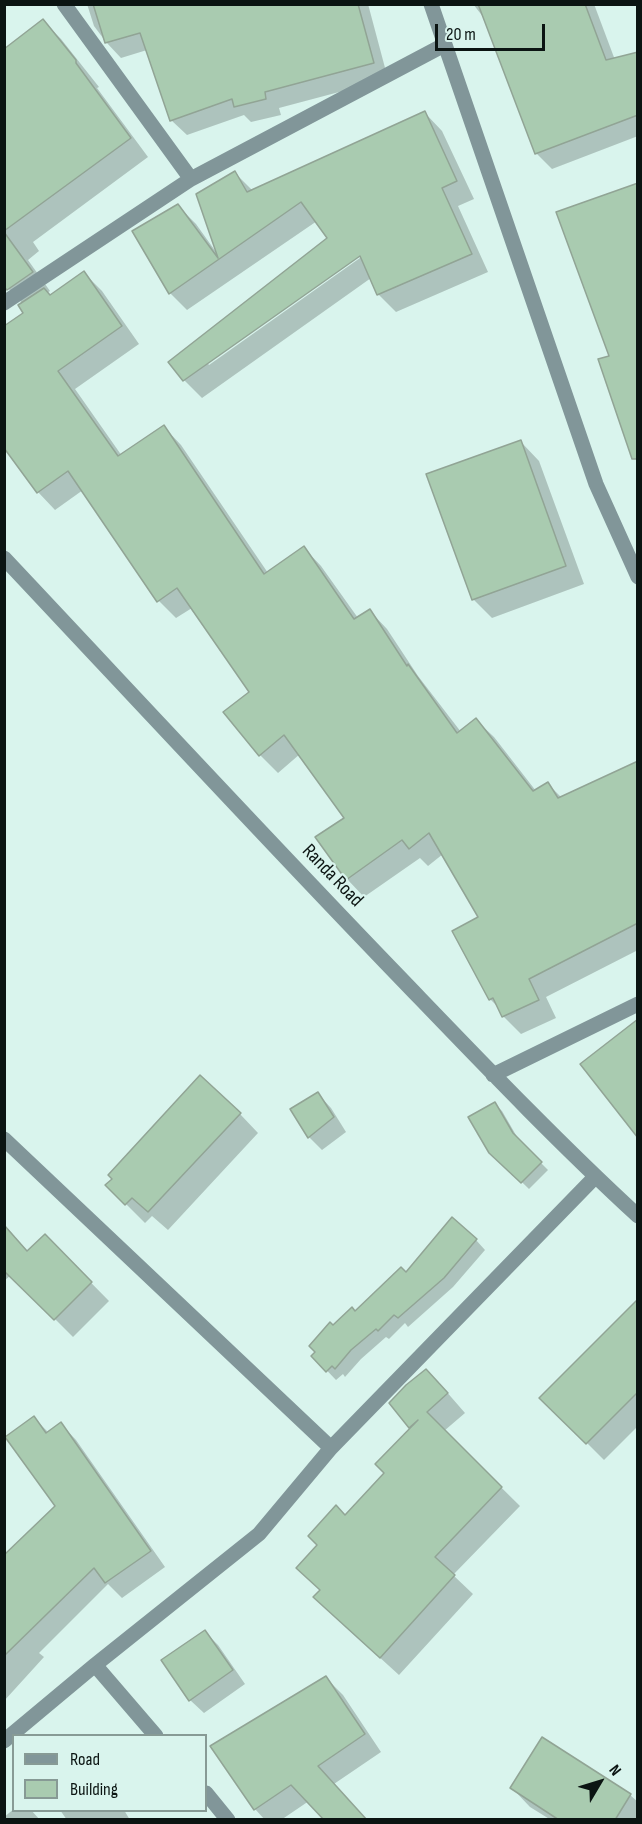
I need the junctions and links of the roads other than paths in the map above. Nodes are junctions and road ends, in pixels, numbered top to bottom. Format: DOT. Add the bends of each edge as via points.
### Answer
graph roads {
  1 [pos="64,4"];
  2 [pos="430,4"];
  3 [pos="444,45"];
  4 [pos="191,179"];
  5 [pos="4,303"];
  6 [pos="4,558"];
  7 [pos="638,577"];
  8 [pos="638,1004"];
  9 [pos="493,1075"];
  10 [pos="4,1139"];
  11 [pos="595,1177"];
  12 [pos="638,1216"];
  13 [pos="331,1448"];
  14 [pos="95,1665"];
  15 [pos="12,1734"];
  16 [pos="154,1734"];
  17 [pos="207,1794"];
  18 [pos="228,1820"];
  1 -- 4 [label="street"];
  2 -- 3 [label="street"];
  3 -- 4 [label="street"];
  3 -- 7 [label="street" via="596,484"];
  4 -- 5 [label="street"];
  6 -- 9 [label="street, Randa Road"];
  8 -- 9 [label="street"];
  9 -- 11 [label="street, Randa Road"];
  10 -- 13 [label="street"];
  11 -- 12 [label="street, Randa Road"];
  11 -- 13 [label="street"];
  13 -- 14 [label="street" via="259,1534"];
  14 -- 15 [label="street"];
  14 -- 16 [label="street"];
  17 -- 18 [label="street"];
}
